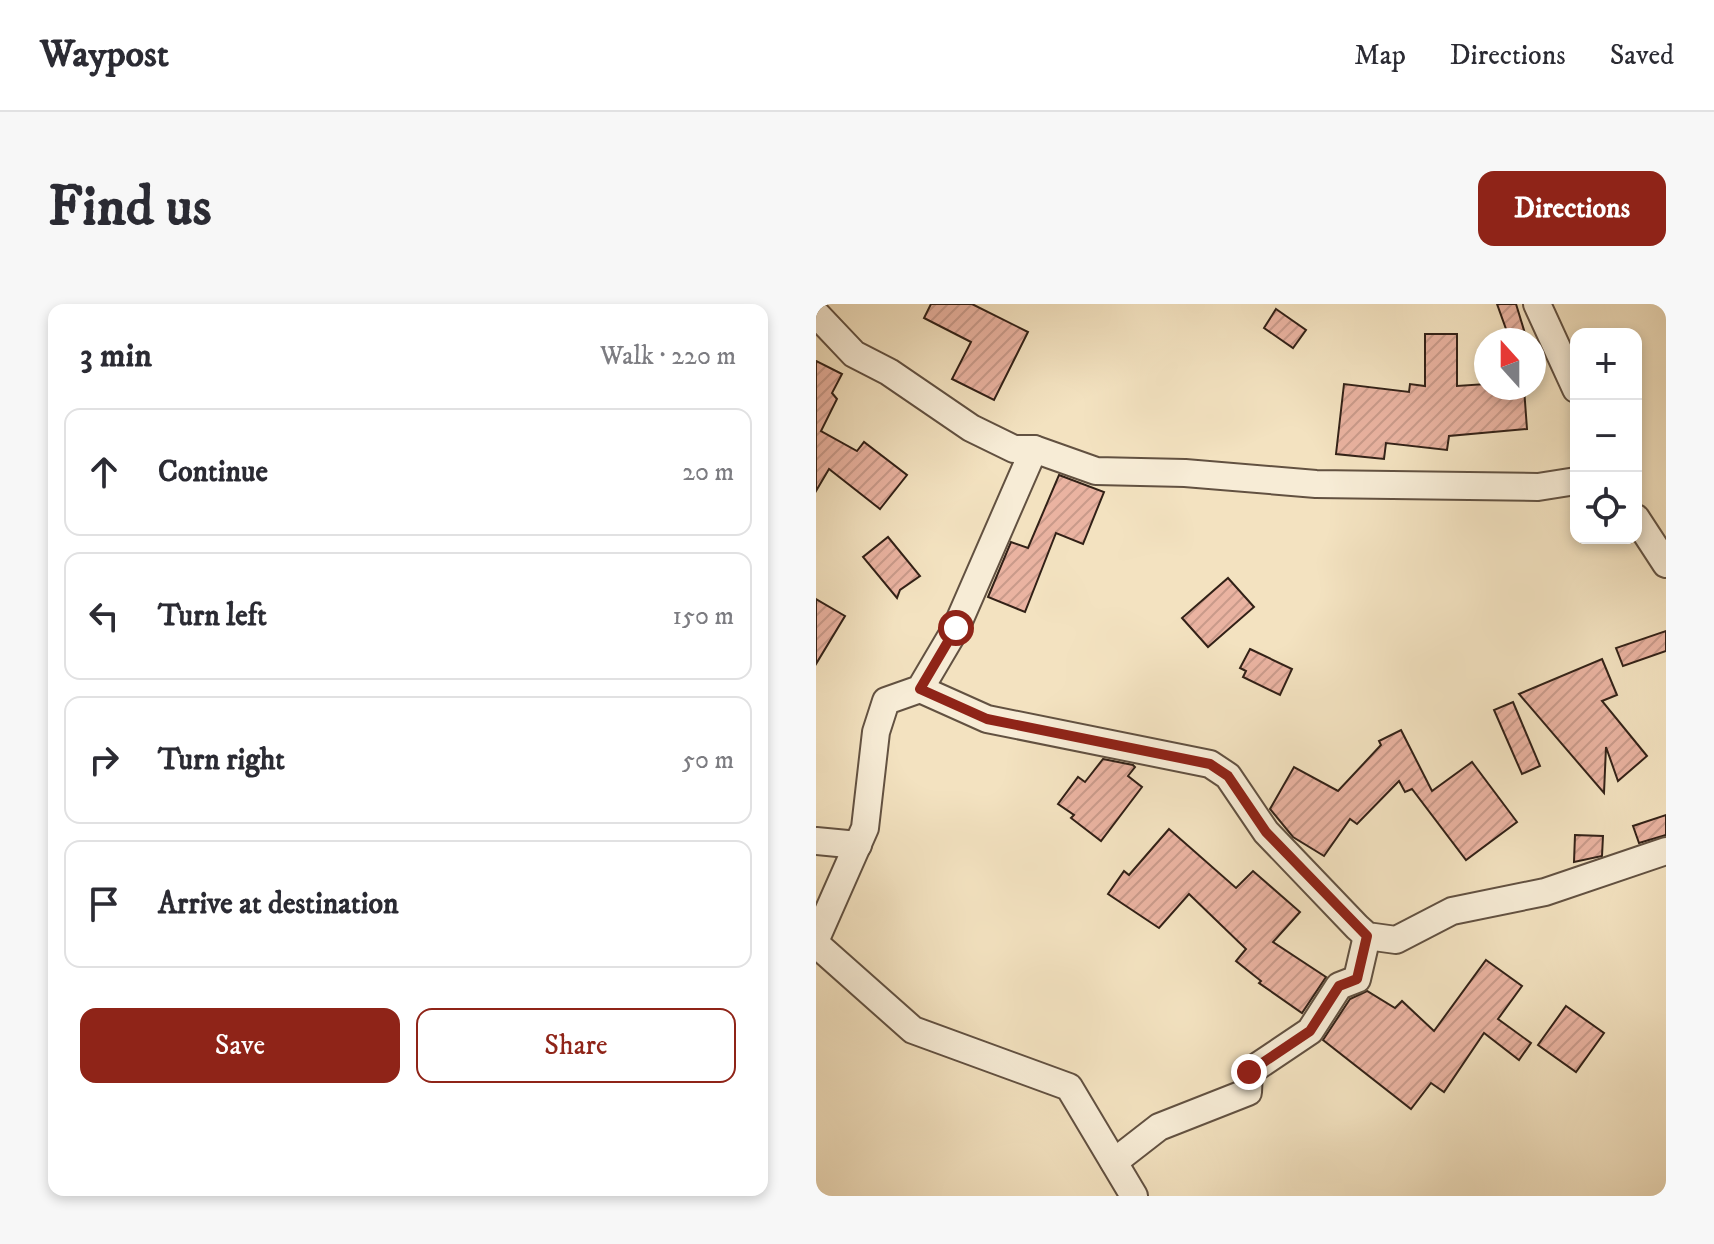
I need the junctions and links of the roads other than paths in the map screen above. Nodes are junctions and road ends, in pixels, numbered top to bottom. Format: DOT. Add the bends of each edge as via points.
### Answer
graph roads {
  1 [pos="1537,304"];
  2 [pos="816,314"];
  3 [pos="1570,376"];
  4 [pos="1034,449"];
  5 [pos="1570,482"];
  6 [pos="1642,527"];
  7 [pos="1666,564"];
  8 [pos="920,689"];
  9 [pos="816,841"];
  10 [pos="858,845"];
  11 [pos="1666,851"];
  12 [pos="1367,936"];
  13 [pos="816,942"];
  14 [pos="1114,1162"];
  15 [pos="1134,1196"];
  1 -- 3 [label="street"];
  2 -- 4 [label="street" via="854,354 971,428 1014,449"];
  4 -- 5 [label="street" via="1096,471 1316,484 1538,487"];
  4 -- 8 [label="street" via="956,628"];
  6 -- 7 [label="street"];
  8 -- 10 [label="street" via="886,701"];
  8 -- 12 [label="street" via="987,719 1210,764 1228,776 1266,832"];
  9 -- 10 [label="street"];
  10 -- 13 [label="street"];
  11 -- 12 [label="street" via="1545,892 1452,911 1396,940"];
  12 -- 14 [label="street" via="1357,979 1339,986 1310,1031 1249,1072 1248,1092 1159,1127"];
  13 -- 14 [label="street" via="913,1030 1069,1087"];
  14 -- 15 [label="street"];
}
